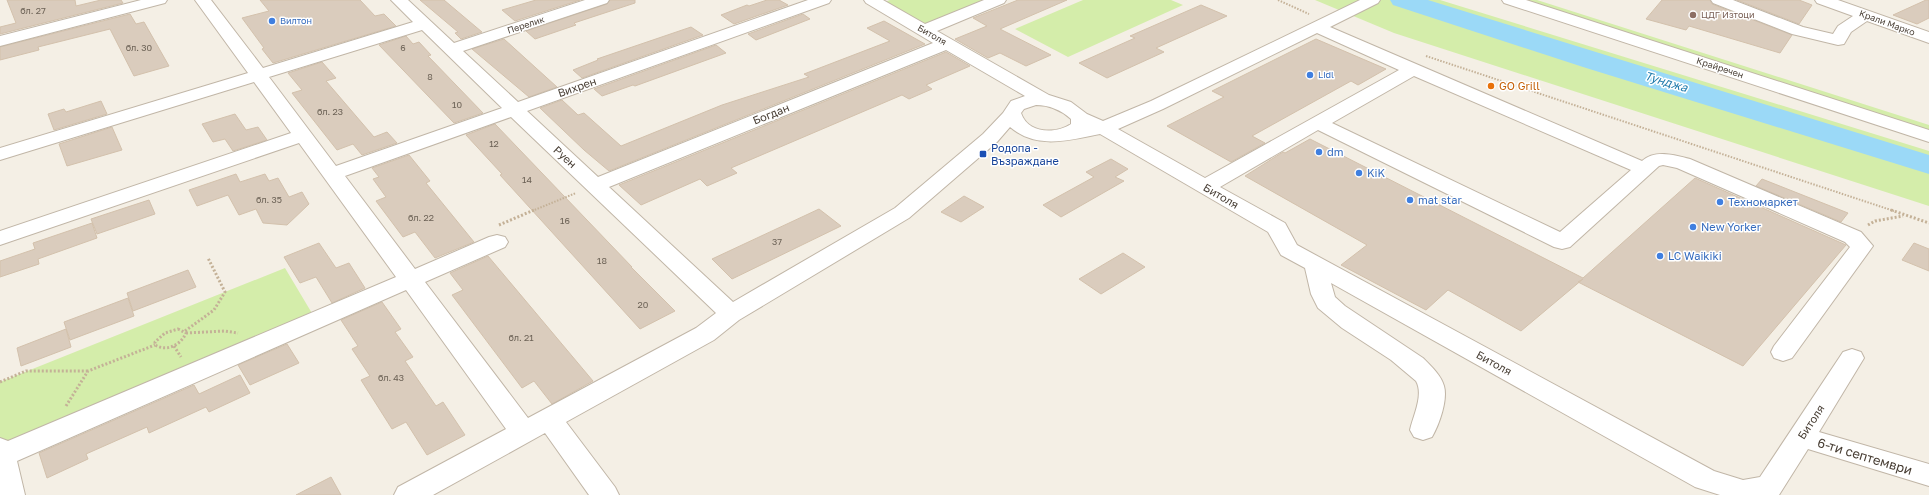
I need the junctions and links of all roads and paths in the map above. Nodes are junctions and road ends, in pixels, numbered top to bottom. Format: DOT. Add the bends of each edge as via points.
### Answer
graph roads {
  1 [pos="159,0"];
  2 [pos="203,0"];
  3 [pos="399,0"];
  4 [pos="601,0"];
  5 [pos="823,0"];
  6 [pos="872,0"];
  7 [pos="998,0"];
  8 [pos="1278,0"];
  9 [pos="1372,0"];
  10 [pos="1510,0"];
  11 [pos="1537,0"];
  12 [pos="1718,0"];
  13 [pos="1823,0"];
  14 [pos="1865,15"];
  15 [pos="1326,23"];
  16 [pos="425,24"];
  17 [pos="924,30"];
  18 [pos="1929,38"];
  19 [pos="0,40"];
  20 [pos="947,43"];
  21 [pos="451,49"];
  22 [pos="1417,62"];
  23 [pos="258,75"];
  24 [pos="1013,82"];
  25 [pos="1044,99"];
  26 [pos="514,109"];
  27 [pos="1014,109"];
  28 [pos="1080,118"];
  29 [pos="1318,123"];
  30 [pos="1929,125"];
  31 [pos="1103,128"];
  32 [pos="1031,133"];
  33 [pos="303,135"];
  34 [pos="1063,136"];
  35 [pos="1929,136"];
  36 [pos="990,138"];
  37 [pos="0,154"];
  38 [pos="1644,168"];
  39 [pos="332,174"];
  40 [pos="595,186"];
  41 [pos="1205,187"];
  42 [pos="1905,215"];
  43 [pos="1929,223"];
  44 [pos="496,235"];
  45 [pos="1853,237"];
  46 [pos="0,238"];
  47 [pos="208,258"];
  48 [pos="1315,264"];
  49 [pos="410,279"];
  50 [pos="731,314"];
  51 [pos="186,332"];
  52 [pos="259,344"];
  53 [pos="155,345"];
  54 [pos="1783,352"];
  55 [pos="1852,358"];
  56 [pos="88,371"];
  57 [pos="0,382"];
  58 [pos="549,419"];
  59 [pos="1423,430"];
  60 [pos="524,433"];
  61 [pos="46,436"];
  62 [pos="1802,437"];
  63 [pos="0,453"];
  64 [pos="1929,475"];
  65 [pos="11,495"];
  66 [pos="408,495"];
  67 [pos="605,495"];
  1 -- 19 [label="street"];
  2 -- 23 [label="street"];
  3 -- 16 [label="street, Руен"];
  4 -- 21 [label="street, Перелик"];
  5 -- 26 [label="street, Вихрен"];
  6 -- 17 [label="street, Битоля"];
  7 -- 17 [label="street"];
  8 -- 15 [label="path"];
  9 -- 15 [label="street"];
  10 -- 35 [label="street, Крайречен"];
  11 -- 30 [label="street, Крайречен"];
  12 -- 14 [label="street" via="1798,31 1838,40 1844,29"];
  13 -- 14 [label="street, Крали Марко"];
  14 -- 18 [label="street, Крали Марко"];
  15 -- 22 [label="street"];
  15 -- 31 [label="street" via="1157,105"];
  16 -- 21 [label="street, Руен"];
  16 -- 23 [label="street"];
  17 -- 20 [label="street, Битоля"];
  20 -- 24 [label="street, Битоля"];
  20 -- 40 [label="street, Богдан"];
  21 -- 26 [label="street, Руен"];
  22 -- 29 [label="street"];
  22 -- 38 [label="street"];
  22 -- 42 [label="path"];
  23 -- 33 [label="street"];
  23 -- 37 [label="street"];
  24 -- 25 [label="street, Битоля"];
  24 -- 27 [label="street"];
  25 -- 27 [label="street" via="1034,99"];
  25 -- 28 [label="street, Битоля" via="1059,103"];
  26 -- 39 [label="street, Вихрен"];
  26 -- 40 [label="street, Руен"];
  27 -- 32 [label="street" via="1017,125"];
  27 -- 36 [label="street"];
  28 -- 31 [label="street, Битоля"];
  28 -- 34 [label="street" via="1081,126"];
  29 -- 38 [label="street" via="1562,242"];
  29 -- 41 [label="street"];
  31 -- 34 [label="street"];
  31 -- 41 [label="street, Битоля"];
  32 -- 34 [label="street" via="1049,137"];
  32 -- 36 [label="street"];
  33 -- 39 [label="street"];
  33 -- 46 [label="street"];
  36 -- 50 [label="street" via="902,214"];
  38 -- 45 [label="street" via="1663,159 1683,163"];
  39 -- 49 [label="street"];
  40 -- 44 [label="path"];
  40 -- 50 [label="street, Руен"];
  41 -- 48 [label="street, Битоля" via="1277,228 1289,250"];
  42 -- 43 [label="path"];
  42 -- 45 [label="path" via="1875,221"];
  44 -- 49 [label="street"];
  45 -- 54 [label="street" via="1862,246"];
  47 -- 51 [label="path" via="225,292 214,310"];
  48 -- 59 [label="street" via="1326,302 1346,319 1426,374 1431,386"];
  48 -- 62 [label="street, Битоля" via="1705,479 1743,491 1769,487"];
  49 -- 52 [label="street"];
  49 -- 60 [label="street"];
  50 -- 58 [label="street" via="705,334"];
  51 -- 52 [label="path" via="224,331 245,334"];
  51 -- 53 [label="path" via="178,329 168,331 159,336"];
  51 -- 53 [label="path" via="183,340 174,346 160,348"];
  52 -- 61 [label="street"];
  53 -- 56 [label="path"];
  55 -- 62 [label="street, Битоля"];
  56 -- 57 [label="path" via="26,372"];
  56 -- 61 [label="path"];
  58 -- 60 [label="street"];
  58 -- 67 [label="street"];
  60 -- 66 [label="street"];
  61 -- 63 [label="street"];
  62 -- 64 [label="street, 6-ти септември"];
  63 -- 65 [label="street"];
}
